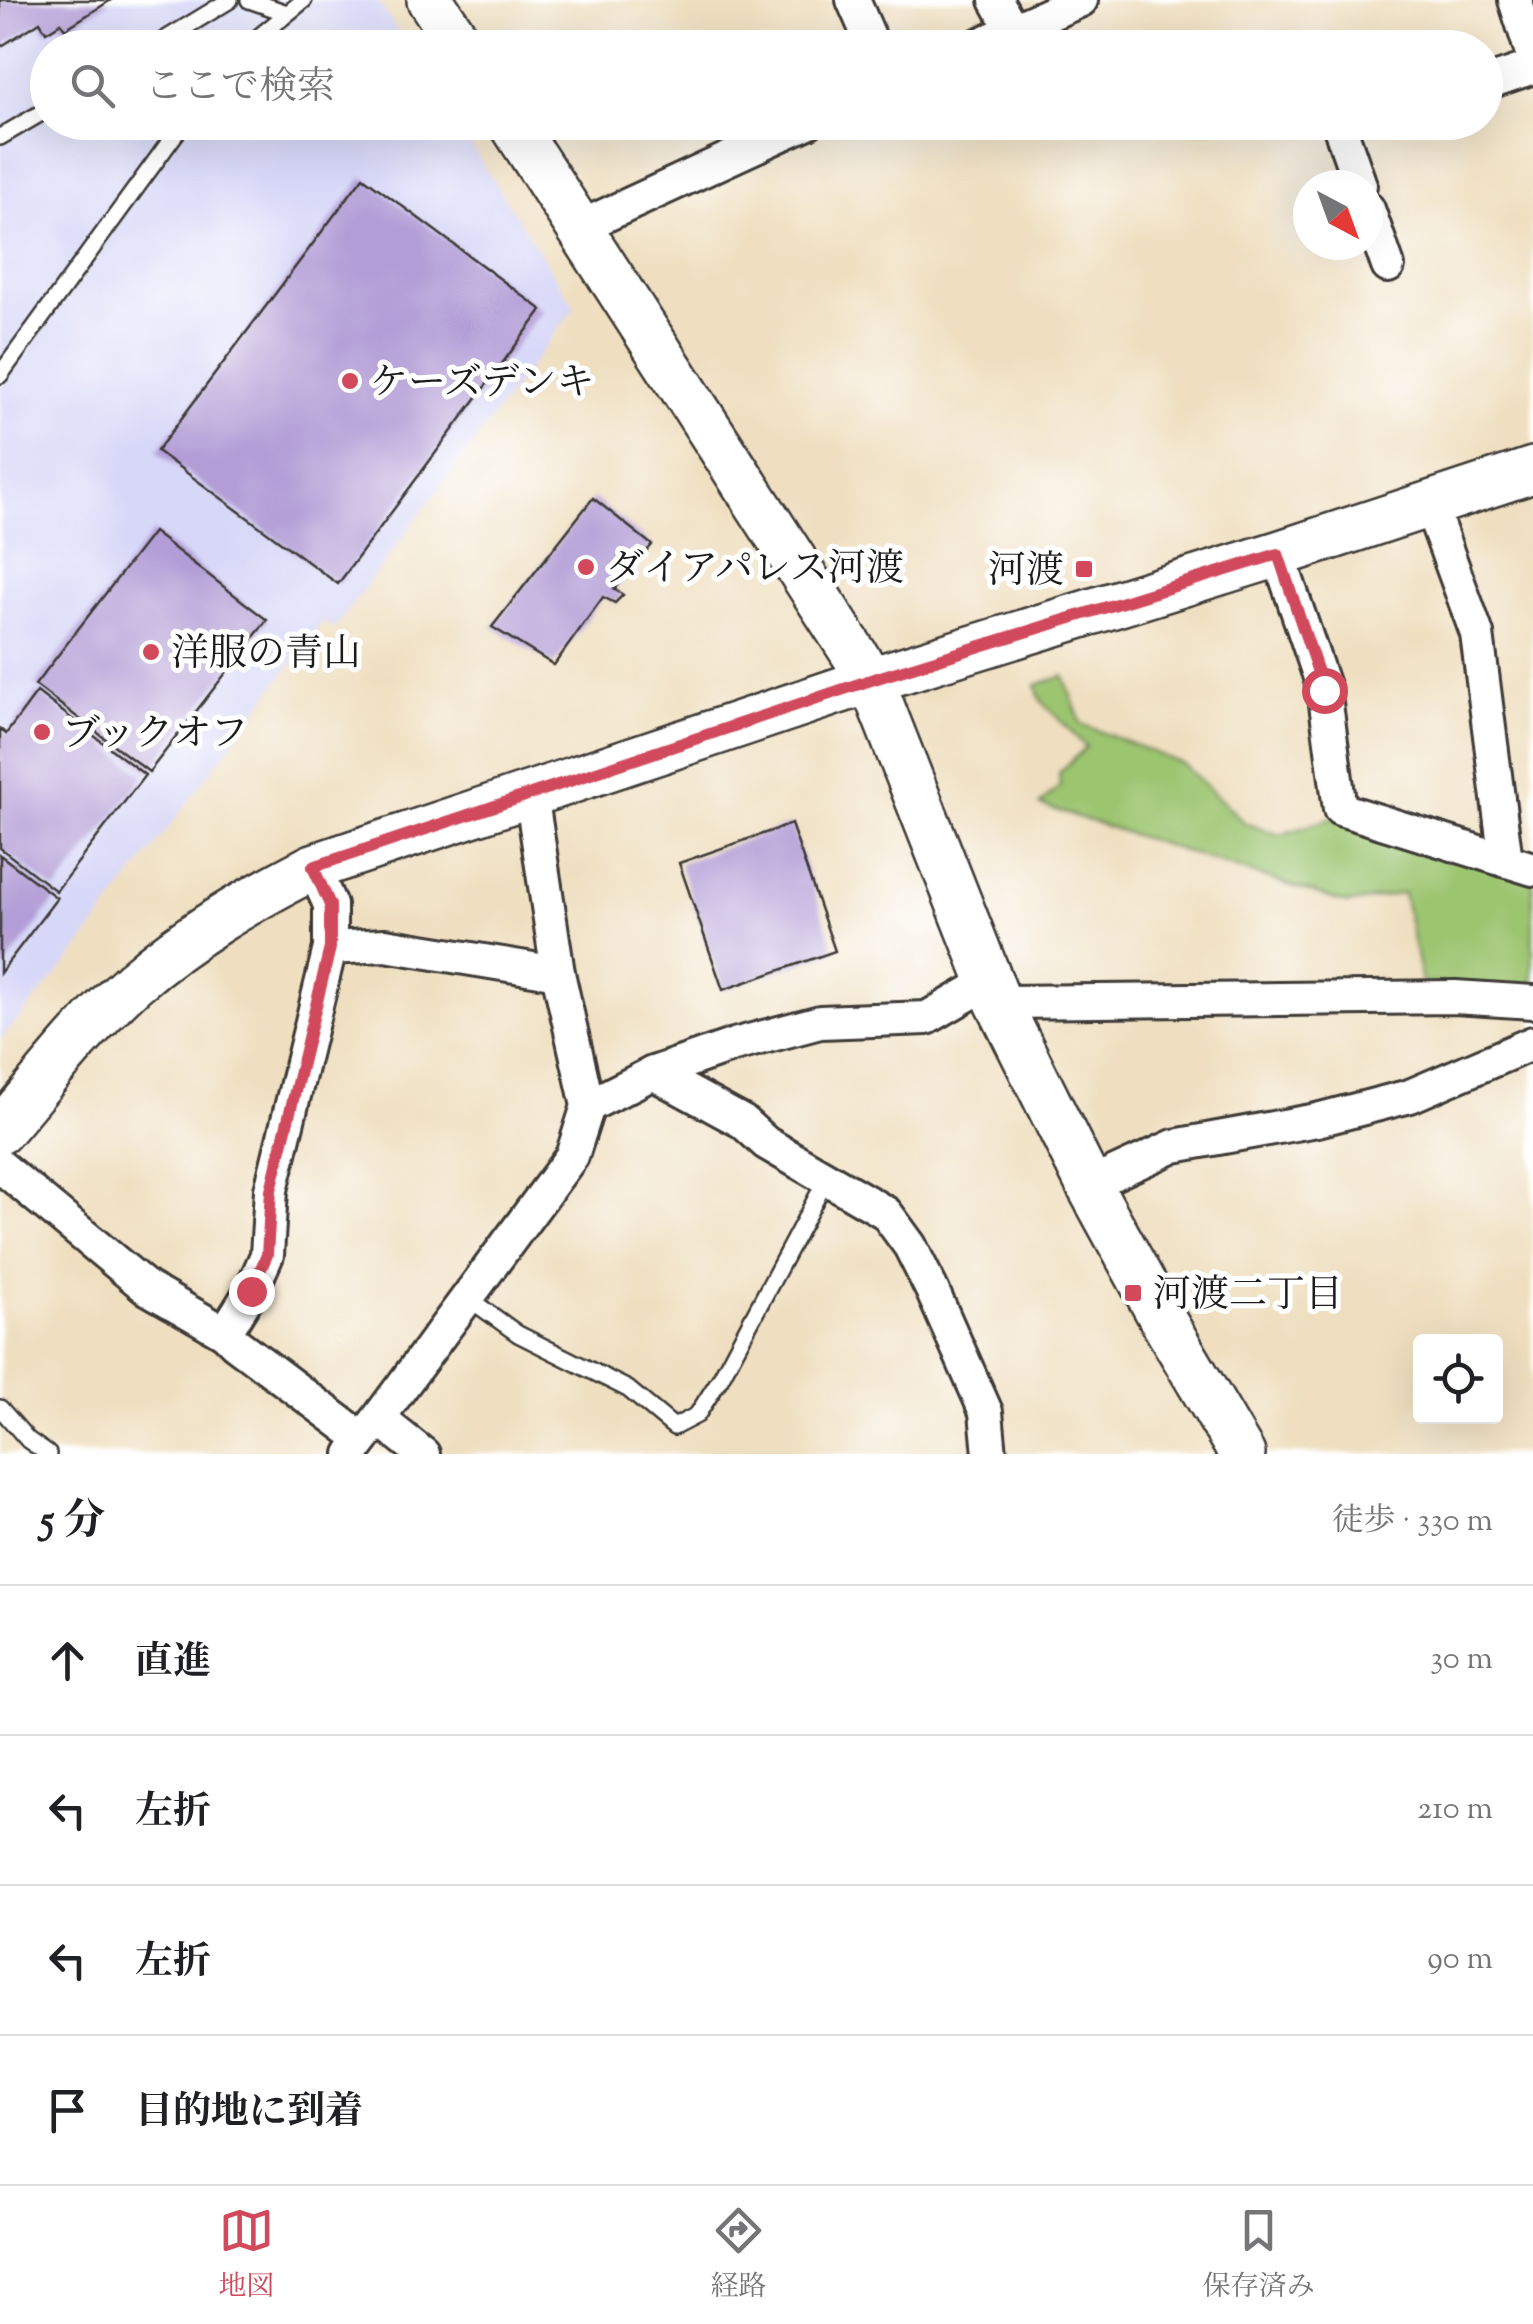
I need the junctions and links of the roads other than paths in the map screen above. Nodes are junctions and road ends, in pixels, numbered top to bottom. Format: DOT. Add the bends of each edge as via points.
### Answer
graph roads {
  1 [pos="230,0"];
  2 [pos="249,0"];
  3 [pos="304,0"];
  4 [pos="430,0"];
  5 [pos="853,0"];
  6 [pos="996,0"];
  7 [pos="1080,0"];
  8 [pos="1515,0"];
  9 [pos="287,13"];
  10 [pos="181,30"];
  11 [pos="267,30"];
  12 [pos="450,30"];
  13 [pos="866,30"];
  14 [pos="1012,30"];
  15 [pos="1533,56"];
  16 [pos="1533,67"];
  17 [pos="1503,77"];
  18 [pos="30,120"];
  19 [pos="0,138"];
  20 [pos="171,140"];
  21 [pos="523,140"];
  22 [pos="769,140"];
  23 [pos="1351,140"];
  24 [pos="1357,170"];
  25 [pos="580,227"];
  26 [pos="1383,252"];
  27 [pos="1388,266"];
  28 [pos="0,375"];
  29 [pos="1533,470"];
  30 [pos="1430,505"];
  31 [pos="1278,554"];
  32 [pos="871,680"];
  33 [pos="531,793"];
  34 [pos="1520,865"];
  35 [pos="313,867"];
  36 [pos="330,948"];
  37 [pos="558,973"];
  38 [pos="993,992"];
  39 [pos="1533,1002"];
  40 [pos="1533,1042"];
  41 [pos="653,1073"];
  42 [pos="588,1106"];
  43 [pos="0,1132"];
  44 [pos="0,1166"];
  45 [pos="828,1177"];
  46 [pos="1089,1185"];
  47 [pos="468,1298"];
  48 [pos="225,1333"];
  49 [pos="0,1408"];
  50 [pos="364,1437"];
  51 [pos="48,1454"];
  52 [pos="423,1454"];
  53 [pos="990,1454"];
  54 [pos="1242,1454"];
  1 -- 10 [label="lane"];
  2 -- 9 [label="lane"];
  3 -- 9 [label="lane"];
  4 -- 12 [label="street"];
  5 -- 13 [label="street"];
  6 -- 14 [label="street"];
  7 -- 14 [label="street"];
  8 -- 15 [label="street"];
  9 -- 11 [label="lane"];
  16 -- 17 [label="street"];
  18 -- 19 [label="lane"];
  20 -- 28 [label="lane"];
  21 -- 25 [label="street"];
  22 -- 25 [label="street"];
  23 -- 24 [label="street"];
  25 -- 32 [label="street"];
  26 -- 27 [label="street"];
  29 -- 30 [label="street"];
  30 -- 31 [label="street"];
  30 -- 34 [label="street" via="1476,634"];
  31 -- 32 [label="street"];
  31 -- 34 [label="street" via="1324,690 1340,810"];
  32 -- 33 [label="street"];
  32 -- 38 [label="street"];
  33 -- 35 [label="street"];
  33 -- 37 [label="street"];
  35 -- 36 [label="street" via="330,905"];
  35 -- 43 [label="street" via="252,898 132,984"];
  36 -- 37 [label="street" via="384,945"];
  36 -- 48 [label="street" via="271,1190 267,1255"];
  37 -- 42 [label="street"];
  38 -- 39 [label="street"];
  38 -- 41 [label="street" via="926,1018 820,1022"];
  38 -- 46 [label="street"];
  40 -- 46 [label="street" via="1410,1096 1174,1146"];
  41 -- 42 [label="street"];
  41 -- 45 [label="street"];
  42 -- 47 [label="street" via="572,1156"];
  44 -- 48 [label="street" via="146,1288"];
  45 -- 47 [label="lane" via="720,1379 696,1414 674,1427 628,1389 518,1334"];
  45 -- 53 [label="street" via="886,1212 910,1246 986,1412"];
  46 -- 54 [label="street"];
  47 -- 50 [label="street"];
  48 -- 50 [label="street"];
  49 -- 51 [label="lane"];
  50 -- 52 [label="street"];
}
